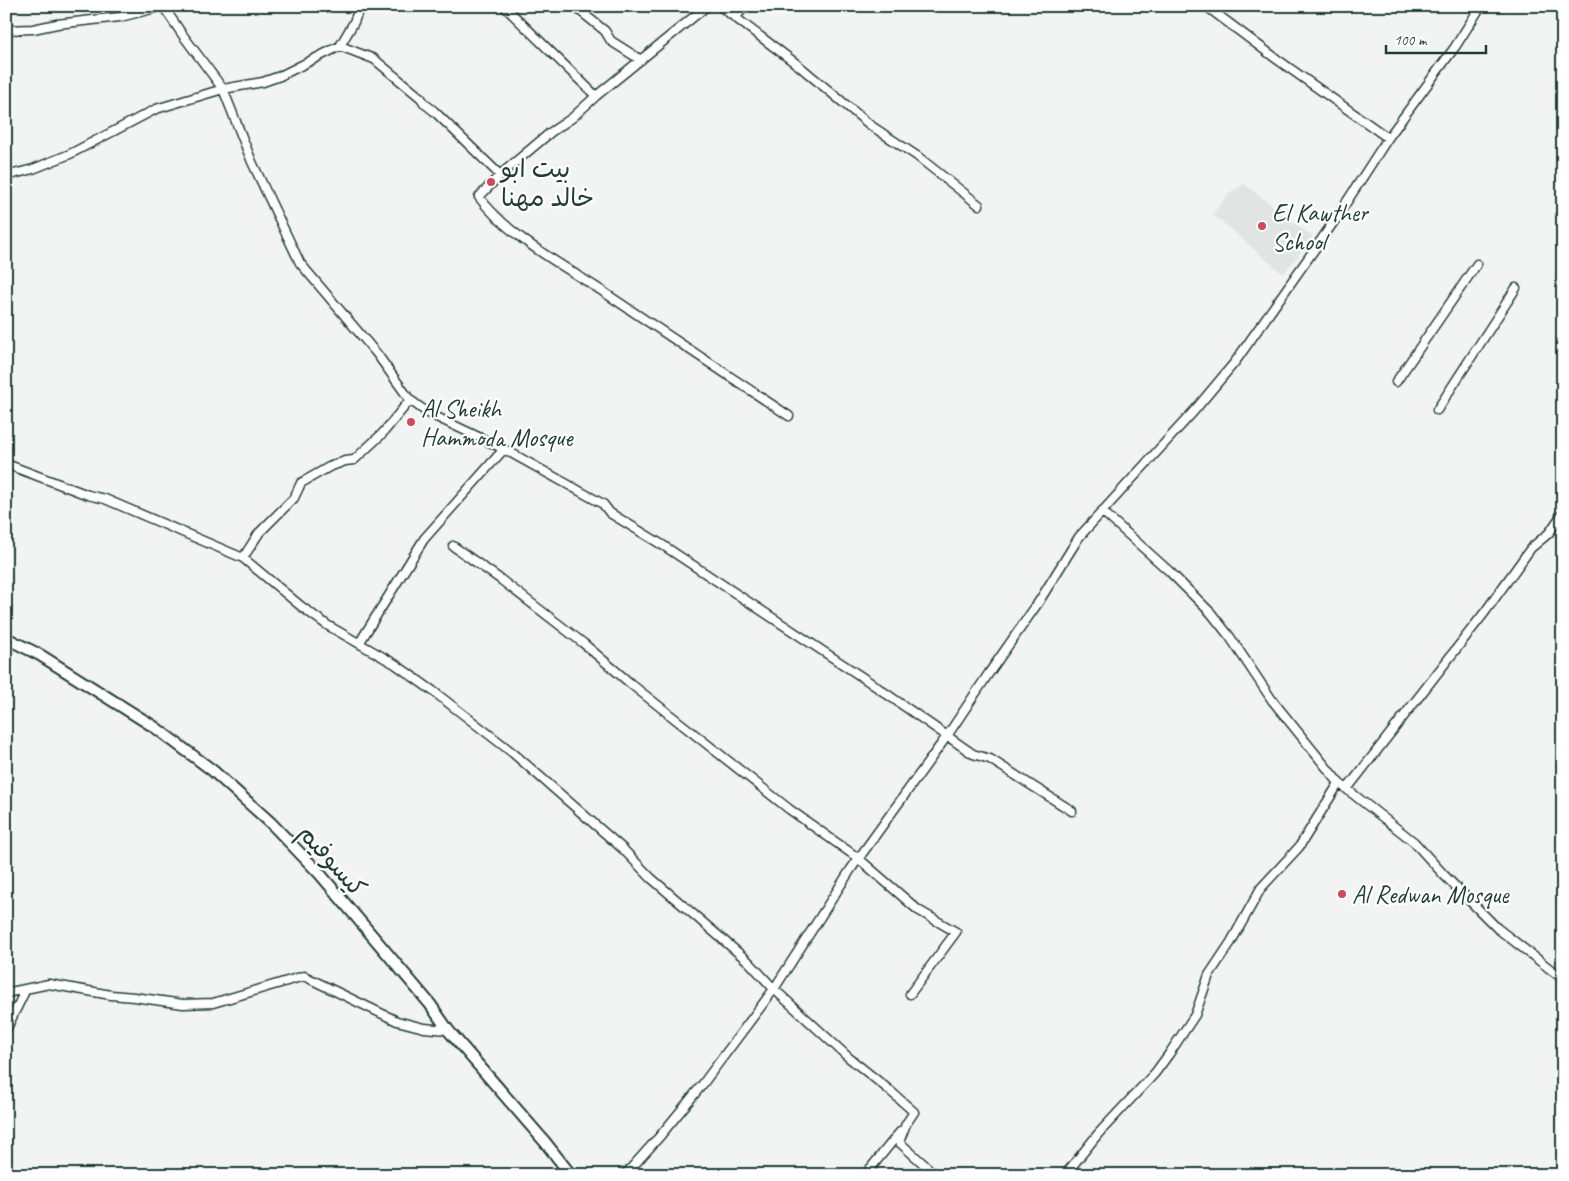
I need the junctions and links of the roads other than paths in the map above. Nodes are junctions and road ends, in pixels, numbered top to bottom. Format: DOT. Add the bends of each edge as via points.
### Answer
graph roads {
  1 [pos="164,6"];
  2 [pos="360,6"];
  3 [pos="504,6"];
  4 [pos="574,6"];
  5 [pos="707,6"];
  6 [pos="720,6"];
  7 [pos="745,6"];
  8 [pos="1206,6"];
  9 [pos="1481,6"];
  10 [pos="736,17"];
  11 [pos="6,30"];
  12 [pos="340,46"];
  13 [pos="640,60"];
  14 [pos="224,89"];
  15 [pos="596,96"];
  16 [pos="1388,138"];
  17 [pos="500,175"];
  18 [pos="6,176"];
  19 [pos="979,204"];
  20 [pos="1478,264"];
  21 [pos="1516,288"];
  22 [pos="1396,382"];
  23 [pos="410,400"];
  24 [pos="1437,410"];
  25 [pos="789,416"];
  26 [pos="504,449"];
  27 [pos="6,464"];
  28 [pos="1102,511"];
  29 [pos="1563,513"];
  30 [pos="453,546"];
  31 [pos="243,558"];
  32 [pos="6,638"];
  33 [pos="360,642"];
  34 [pos="947,736"];
  35 [pos="1339,783"];
  36 [pos="1347,789"];
  37 [pos="1072,811"];
  38 [pos="858,858"];
  39 [pos="1563,980"];
  40 [pos="774,989"];
  41 [pos="25,990"];
  42 [pos="6,994"];
  43 [pos="910,994"];
  44 [pos="6,1030"];
  45 [pos="448,1030"];
  46 [pos="906,1124"];
  47 [pos="571,1175"];
  48 [pos="625,1175"];
  49 [pos="865,1175"];
  50 [pos="936,1175"];
  51 [pos="1065,1175"];
  1 -- 11 [label="street" via="120,17"];
  1 -- 14 [label="street"];
  2 -- 12 [label="street"];
  3 -- 15 [label="street"];
  4 -- 13 [label="street"];
  5 -- 13 [label="street"];
  6 -- 10 [label="street"];
  7 -- 10 [label="street"];
  8 -- 16 [label="street"];
  9 -- 16 [label="street"];
  10 -- 19 [label="street" via="870,125"];
  12 -- 14 [label="street" via="280,76"];
  12 -- 17 [label="street" via="374,59 421,98"];
  13 -- 15 [label="street"];
  14 -- 18 [label="street" via="156,109 70,154 33,170"];
  14 -- 23 [label="street" via="252,162 300,263 377,354"];
  15 -- 17 [label="street"];
  16 -- 28 [label="street" via="1333,223 1235,362"];
  17 -- 25 [label="street" via="479,197 488,209 541,253"];
  20 -- 22 [label="street"];
  21 -- 24 [label="street"];
  23 -- 26 [label="street" via="428,413"];
  23 -- 31 [label="street" via="382,434 354,460 329,467 301,483 294,498 259,533"];
  26 -- 33 [label="street" via="424,539"];
  26 -- 34 [label="street" via="603,504 610,513"];
  27 -- 31 [label="street" via="105,499"];
  28 -- 34 [label="street" via="1080,537"];
  28 -- 35 [label="street" via="1211,613 1272,700"];
  29 -- 36 [label="street" via="1549,533 1531,548"];
  30 -- 38 [label="street" via="583,643 789,809"];
  31 -- 33 [label="street" via="302,607"];
  32 -- 45 [label="street, كيسوفيم" via="40,655 156,728 212,770 271,823 320,874 430,1004"];
  33 -- 40 [label="street" via="432,691 513,753 749,962"];
  34 -- 37 [label="street"];
  34 -- 38 [label="street"];
  35 -- 36 [label="street"];
  35 -- 51 [label="street" via="1299,847 1261,888 1209,975 1192,1020 1169,1054"];
  36 -- 39 [label="street" via="1414,842 1497,928"];
  38 -- 40 [label="street"];
  38 -- 43 [label="street" via="918,910 956,932"];
  40 -- 46 [label="street" via="914,1112"];
  40 -- 48 [label="street" via="702,1085"];
  41 -- 42 [label="street"];
  41 -- 44 [label="street"];
  41 -- 45 [label="street" via="49,984 183,1004 213,1003 304,976 397,1021"];
  45 -- 47 [label="street, كيسوفيم"];
  46 -- 49 [label="street"];
  46 -- 50 [label="street" via="899,1142"];
}
